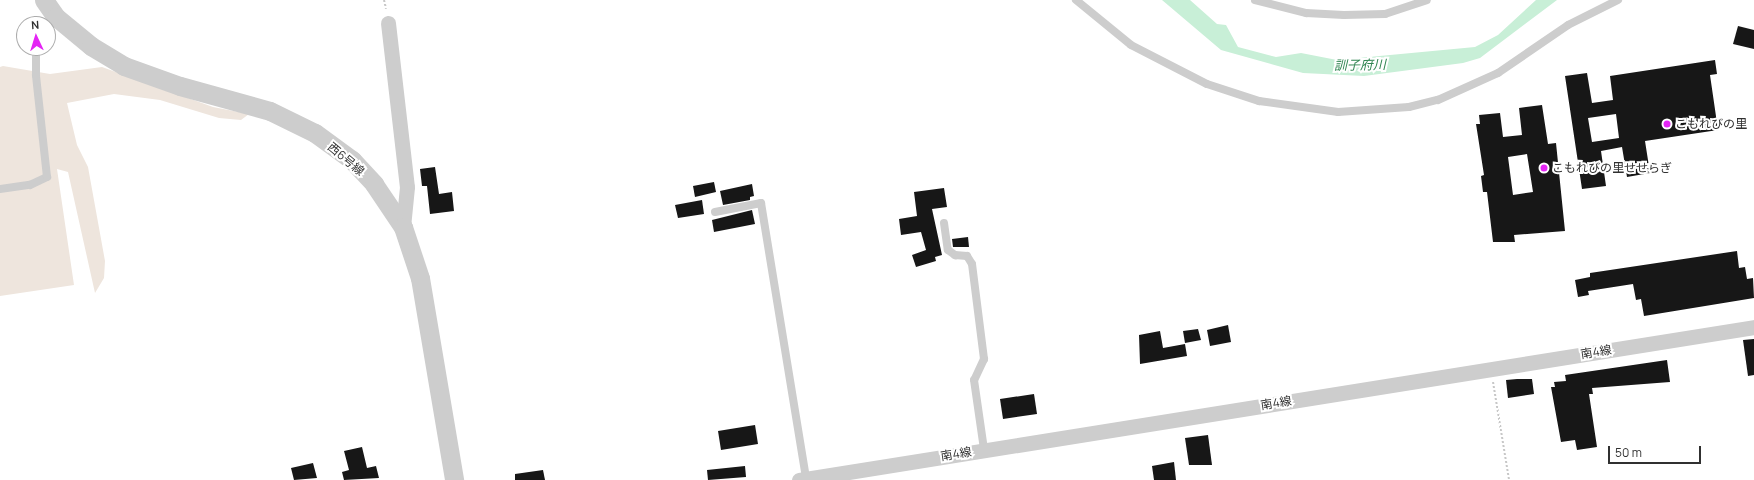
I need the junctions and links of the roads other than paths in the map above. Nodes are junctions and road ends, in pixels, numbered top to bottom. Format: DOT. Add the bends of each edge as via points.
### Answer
graph roads {
  1 [pos="44,0"];
  2 [pos="1076,0"];
  3 [pos="1255,0"];
  4 [pos="1427,0"];
  5 [pos="1618,0"];
  6 [pos="50,16"];
  7 [pos="388,22"];
  8 [pos="56,24"];
  9 [pos="37,56"];
  10 [pos="0,189"];
  11 [pos="715,212"];
  12 [pos="944,223"];
  13 [pos="403,227"];
  14 [pos="1754,327"];
  15 [pos="984,449"];
  16 [pos="803,479"];
  17 [pos="454,480"];
  1 -- 6 [label="street, 西6号線"];
  2 -- 5 [label="lane" via="1131,44 1207,84 1259,101 1338,112 1409,107 1438,100 1498,73 1568,25"];
  3 -- 4 [label="lane" via="1306,14 1344,15 1385,14"];
  7 -- 13 [label="street" via="407,187"];
  8 -- 13 [label="street, 西6号線" via="124,66 180,86 270,111 315,133 352,160 374,184"];
  9 -- 10 [label="lane" via="47,177 30,184"];
  11 -- 16 [label="lane" via="762,203"];
  12 -- 15 [label="lane" via="948,250 955,255 967,256 972,264 984,359 974,380"];
  13 -- 17 [label="street, 西6号線" via="420,278"];
  14 -- 15 [label="street, 南4線"];
  15 -- 16 [label="street, 南4線"];
}
